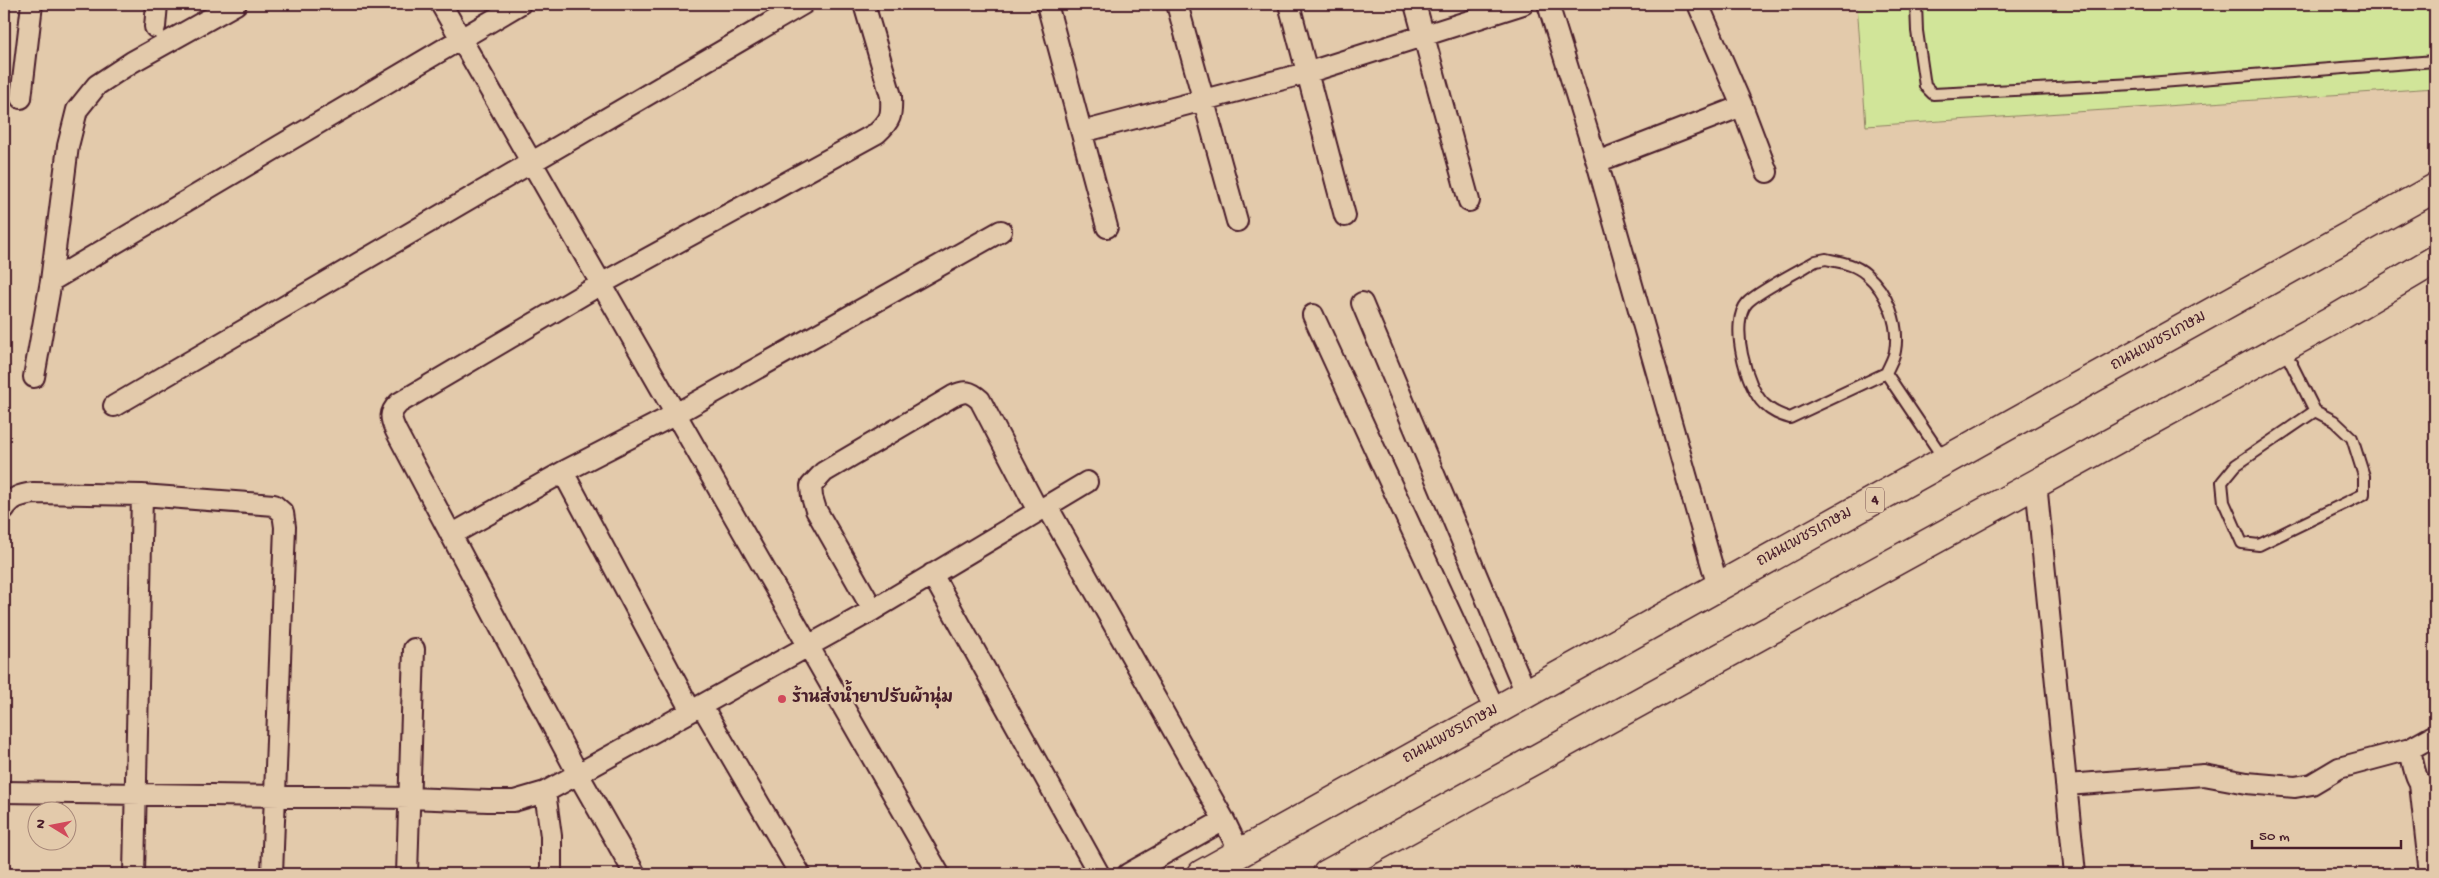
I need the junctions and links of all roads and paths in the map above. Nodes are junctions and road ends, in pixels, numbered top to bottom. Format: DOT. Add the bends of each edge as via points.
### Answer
graph roads {
  1 [pos="32,4"];
  2 [pos="157,4"];
  3 [pos="236,4"];
  4 [pos="440,4"];
  5 [pos="520,4"];
  6 [pos="803,4"];
  7 [pos="864,4"];
  8 [pos="1047,4"];
  9 [pos="1177,4"];
  10 [pos="1289,4"];
  11 [pos="1415,4"];
  12 [pos="1523,4"];
  13 [pos="1548,4"];
  14 [pos="1698,4"];
  15 [pos="1916,4"];
  16 [pos="155,28"];
  17 [pos="1424,37"];
  18 [pos="459,39"];
  19 [pos="2435,61"];
  20 [pos="1306,73"];
  21 [pos="21,98"];
  22 [pos="1203,99"];
  23 [pos="1742,106"];
  24 [pos="1082,132"];
  25 [pos="1597,162"];
  26 [pos="532,163"];
  27 [pos="1767,172"];
  28 [pos="2435,188"];
  29 [pos="1469,201"];
  30 [pos="1345,216"];
  31 [pos="1237,222"];
  32 [pos="1107,227"];
  33 [pos="1001,231"];
  34 [pos="2435,260"];
  35 [pos="51,281"];
  36 [pos="601,284"];
  37 [pos="1362,303"];
  38 [pos="1313,314"];
  39 [pos="2284,348"];
  40 [pos="1886,373"];
  41 [pos="34,377"];
  42 [pos="114,406"];
  43 [pos="2315,411"];
  44 [pos="674,415"];
  45 [pos="1945,461"];
  46 [pos="563,472"];
  47 [pos="1087,482"];
  48 [pos="2036,483"];
  49 [pos="142,495"];
  50 [pos="1042,508"];
  51 [pos="4,509"];
  52 [pos="451,536"];
  53 [pos="932,574"];
  54 [pos="1718,587"];
  55 [pos="873,610"];
  56 [pos="809,645"];
  57 [pos="414,649"];
  58 [pos="1526,693"];
  59 [pos="697,708"];
  60 [pos="1495,710"];
  61 [pos="2435,735"];
  62 [pos="2410,748"];
  63 [pos="578,774"];
  64 [pos="2066,785"];
  65 [pos="2428,786"];
  66 [pos="4,792"];
  67 [pos="545,792"];
  68 [pos="138,794"];
  69 [pos="276,796"];
  70 [pos="409,798"];
  71 [pos="1224,820"];
  72 [pos="1240,853"];
  73 [pos="1335,870"];
  74 [pos="134,874"];
  75 [pos="272,874"];
  76 [pos="407,874"];
  77 [pos="551,874"];
  78 [pos="635,874"];
  79 [pos="800,874"];
  80 [pos="939,874"];
  81 [pos="1099,874"];
  82 [pos="1128,874"];
  83 [pos="1202,874"];
  84 [pos="2075,874"];
  85 [pos="2430,874"];
  1 -- 21 [label="street"];
  2 -- 16 [label="street"];
  3 -- 35 [label="street" via="97,85 76,110 68,146"];
  4 -- 18 [label="street"];
  5 -- 18 [label="street"];
  6 -- 26 [label="street"];
  7 -- 36 [label="street" via="890,96 892,111 889,122 877,133"];
  8 -- 24 [label="street"];
  9 -- 22 [label="street"];
  10 -- 20 [label="street"];
  11 -- 17 [label="street"];
  12 -- 17 [label="street"];
  13 -- 25 [label="street"];
  14 -- 23 [label="street"];
  15 -- 19 [label="lane" via="1925,86 1933,94 2135,84"];
  17 -- 20 [label="street"];
  17 -- 29 [label="street"];
  18 -- 26 [label="street"];
  18 -- 35 [label="street"];
  20 -- 22 [label="street"];
  20 -- 30 [label="street"];
  22 -- 24 [label="street"];
  22 -- 31 [label="street"];
  23 -- 25 [label="street"];
  23 -- 27 [label="street"];
  24 -- 32 [label="street"];
  25 -- 54 [label="street"];
  26 -- 36 [label="street"];
  26 -- 42 [label="street"];
  28 -- 45 [label="main road, ถนนเพชรเกษม / 4"];
  33 -- 44 [label="street"];
  34 -- 39 [label="main road"];
  35 -- 41 [label="street"];
  36 -- 44 [label="street"];
  36 -- 52 [label="street" via="399,403 391,412 390,420"];
  37 -- 58 [label="street"];
  38 -- 60 [label="street"];
  39 -- 43 [label="lane"];
  39 -- 48 [label="main road"];
  40 -- 40 [label="lane" via="1895,353 1896,332 1891,311 1878,287 1865,273 1842,262 1816,260 1748,302 1740,315 1742,360 1762,403 1776,414 1790,418"];
  40 -- 45 [label="lane"];
  43 -- 43 [label="lane" via="2236,466 2222,482 2224,502 2242,542 2259,545 2364,494 2364,476 2352,438 2334,421"];
  44 -- 46 [label="street"];
  44 -- 56 [label="street"];
  45 -- 54 [label="main road, ถนนเพชรเกษม / 4"];
  46 -- 52 [label="street"];
  46 -- 59 [label="street"];
  47 -- 50 [label="street"];
  48 -- 64 [label="street"];
  48 -- 73 [label="main road"];
  49 -- 51 [label="street" via="34,493 19,495"];
  49 -- 68 [label="street"];
  49 -- 69 [label="street" via="274,505 283,513"];
  50 -- 53 [label="street"];
  50 -- 55 [label="street" via="980,400 972,392 963,391 953,396 824,472 812,486 816,510"];
  50 -- 71 [label="street"];
  52 -- 63 [label="street"];
  53 -- 55 [label="street"];
  53 -- 81 [label="street"];
  54 -- 58 [label="main road, ถนนเพชรเกษม / 4"];
  55 -- 56 [label="street"];
  56 -- 59 [label="street"];
  56 -- 80 [label="street"];
  57 -- 70 [label="street"];
  58 -- 60 [label="main road, ถนนเพชรเกษม / 4"];
  59 -- 63 [label="street"];
  59 -- 79 [label="street"];
  60 -- 72 [label="main road, ถนนเพชรเกษม / 4"];
  61 -- 62 [label="street"];
  62 -- 64 [label="street" via="2339,768 2312,784 2295,787 2204,776"];
  62 -- 65 [label="street" via="2416,777"];
  63 -- 67 [label="street"];
  63 -- 78 [label="street"];
  64 -- 84 [label="street"];
  65 -- 85 [label="street"];
  66 -- 68 [label="street"];
  67 -- 70 [label="street" via="514,800"];
  67 -- 77 [label="street" via="551,836"];
  68 -- 69 [label="street"];
  68 -- 74 [label="street"];
  69 -- 70 [label="street"];
  69 -- 75 [label="street"];
  70 -- 76 [label="street"];
  71 -- 72 [label="street"];
  71 -- 82 [label="street"];
  72 -- 83 [label="main road, ถนนเพชรเกษม / 4"];
}
